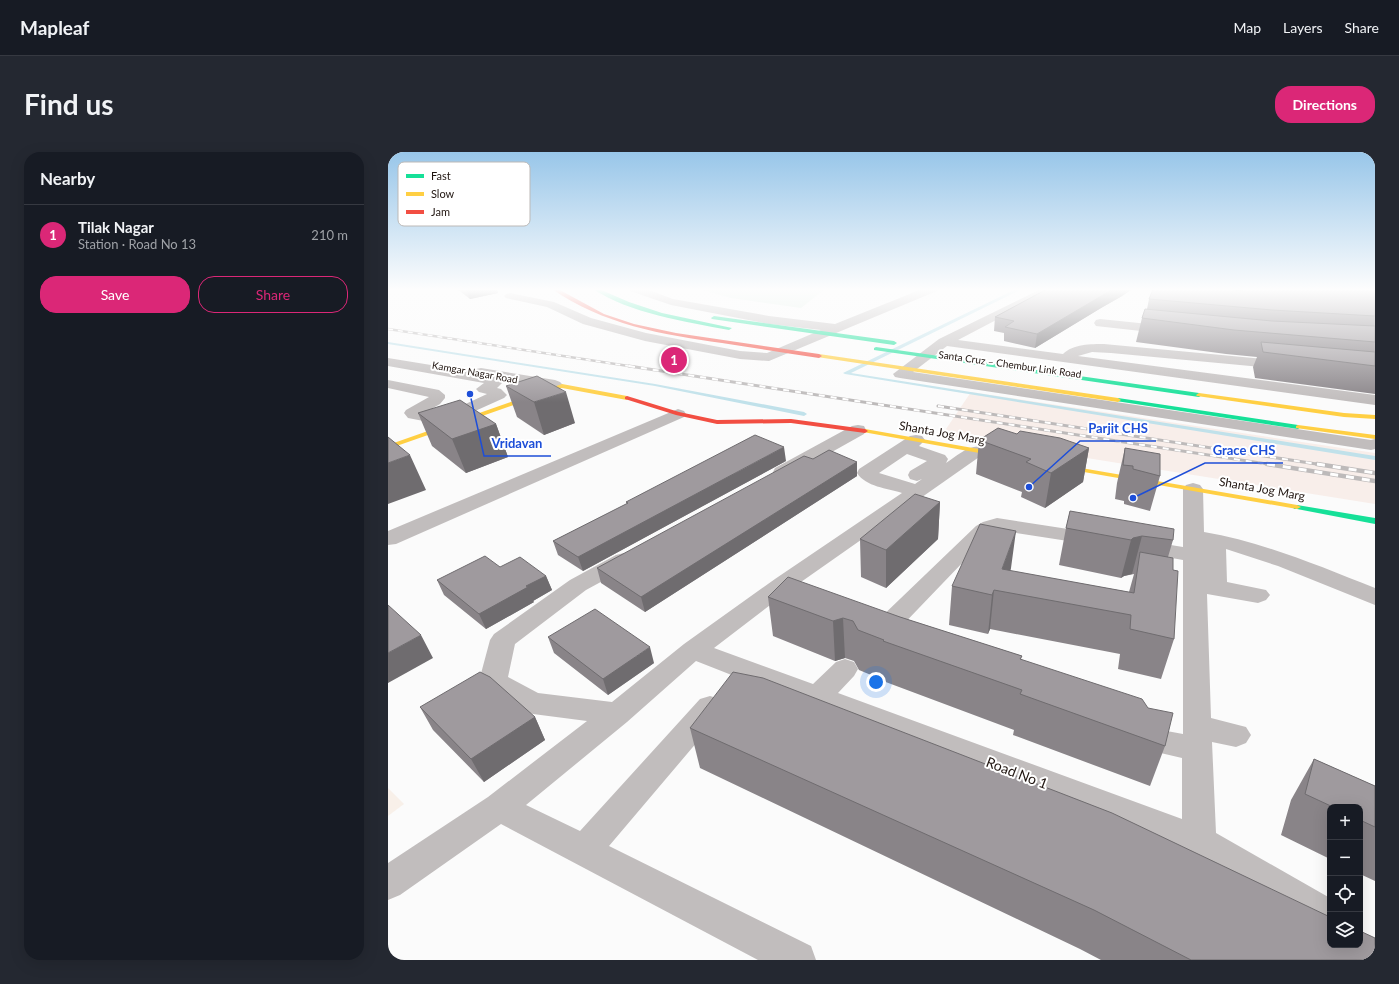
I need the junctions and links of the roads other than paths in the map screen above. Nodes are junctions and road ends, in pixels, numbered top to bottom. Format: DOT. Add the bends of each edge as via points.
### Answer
graph roads {
  1 [pos="608,327"];
  2 [pos="640,327"];
  3 [pos="685,327"];
  4 [pos="726,327"];
  5 [pos="764,327"];
  6 [pos="825,327"];
  7 [pos="839,327"];
  8 [pos="975,327"];
  9 [pos="1136,327"];
  10 [pos="836,328"];
  11 [pos="1178,331"];
  12 [pos="944,342"];
  13 [pos="389,359"];
  14 [pos="1064,359"];
  15 [pos="418,364"];
  16 [pos="1296,366"];
  17 [pos="988,368"];
  18 [pos="388,374"];
  19 [pos="483,376"];
  20 [pos="388,380"];
  21 [pos="388,384"];
  22 [pos="562,386"];
  23 [pos="1375,400"];
  24 [pos="477,406"];
  25 [pos="494,410"];
  26 [pos="1375,411"];
  27 [pos="678,414"];
  28 [pos="1375,417"];
  29 [pos="717,422"];
  30 [pos="1375,429"];
  31 [pos="858,430"];
  32 [pos="1375,437"];
  33 [pos="911,444"];
  34 [pos="1375,444"];
  35 [pos="388,447"];
  36 [pos="976,451"];
  37 [pos="1015,458"];
  38 [pos="1046,463"];
  39 [pos="767,480"];
  40 [pos="907,489"];
  41 [pos="1193,489"];
  42 [pos="1375,521"];
  43 [pos="388,539"];
  44 [pos="1201,543"];
  45 [pos="641,550"];
  46 [pos="1194,588"];
  47 [pos="1258,595"];
  48 [pos="1375,597"];
  49 [pos="882,622"];
  50 [pos="693,650"];
  51 [pos="845,669"];
  52 [pos="737,692"];
  53 [pos="816,698"];
  54 [pos="617,714"];
  55 [pos="1236,735"];
  56 [pos="1197,738"];
  57 [pos="1145,739"];
  58 [pos="499,807"];
  59 [pos="1199,841"];
  60 [pos="584,851"];
  61 [pos="388,882"];
  62 [pos="1327,935"];
  63 [pos="1327,936"];
  64 [pos="797,960"];
  1 -- 10 [label="street" via="645,337 740,355 769,357"];
  2 -- 17 [label="main road" via="676,335"];
  3 -- 17 [label="main road, Santa Cruz – Chembur Link Road"];
  4 -- 17 [label="main road, Santa Cruz – Chembur Link Road"];
  5 -- 17 [label="main road"];
  6 -- 10 [label="street"];
  7 -- 10 [label="street"];
  8 -- 12 [label="street"];
  9 -- 11 [label="street"];
  12 -- 14 [label="street"];
  12 -- 34 [label="street" via="900,374"];
  13 -- 15 [label="street"];
  14 -- 16 [label="street" via="1076,351 1089,348"];
  14 -- 23 [label="street"];
  15 -- 18 [label="street"];
  15 -- 19 [label="street"];
  15 -- 20 [label="street"];
  17 -- 26 [label="main road" via="1341,405"];
  17 -- 28 [label="main road, Santa Cruz – Chembur Link Road"];
  17 -- 30 [label="main road, Santa Cruz – Chembur Link Road"];
  17 -- 32 [label="main road" via="1351,435"];
  19 -- 22 [label="street, Kamgar Nagar Road"];
  19 -- 24 [label="street" via="496,381 484,390 499,395"];
  21 -- 24 [label="street" via="437,395 434,401 412,413 414,415 444,420"];
  22 -- 25 [label="main road, Kamgar Nagar Road"];
  22 -- 27 [label="main road, Kamgar Nagar Road" via="633,398"];
  24 -- 25 [label="street"];
  25 -- 35 [label="main road, Kamgar Nagar Road"];
  27 -- 29 [label="main road, Kamgar Nagar Road"];
  27 -- 43 [label="street"];
  29 -- 31 [label="main road, Shanta Jog Marg" via="791,421"];
  31 -- 33 [label="main road, Shanta Jog Marg"];
  31 -- 39 [label="street"];
  33 -- 36 [label="main road, Shanta Jog Marg"];
  33 -- 40 [label="street" via="939,460"];
  33 -- 40 [label="street" via="866,473"];
  36 -- 37 [label="main road, Shanta Jog Marg"];
  36 -- 40 [label="street"];
  38 -- 41 [label="main road, Shanta Jog Marg"];
  40 -- 50 [label="street" via="794,588"];
  41 -- 42 [label="main road, Shanta Jog Marg"];
  41 -- 44 [label="street"];
  44 -- 46 [label="street"];
  44 -- 48 [label="street" via="1264,553"];
  44 -- 49 [label="street" via="1118,543 1007,525 990,526"];
  45 -- 54 [label="street" via="578,585 503,640 493,680 533,702"];
  46 -- 47 [label="street"];
  46 -- 56 [label="street"];
  50 -- 52 [label="street, Road No 1"];
  50 -- 54 [label="street"];
  51 -- 53 [label="street"];
  52 -- 53 [label="street, Road No 1"];
  52 -- 60 [label="street"];
  52 -- 63 [label="street" via="805,713 1135,838"];
  53 -- 59 [label="street, Road No 1"];
  54 -- 58 [label="street"];
  55 -- 56 [label="street"];
  56 -- 57 [label="street"];
  56 -- 59 [label="street"];
  58 -- 60 [label="street"];
  58 -- 61 [label="street"];
  59 -- 62 [label="street, Road No 1"];
  60 -- 64 [label="street"];
}
